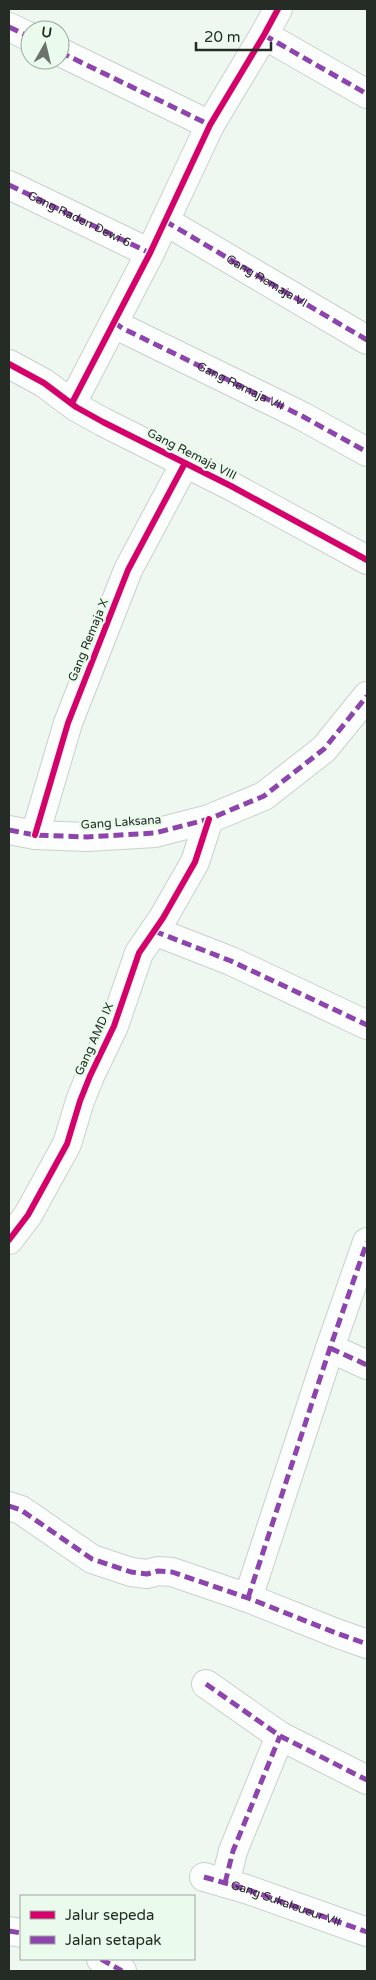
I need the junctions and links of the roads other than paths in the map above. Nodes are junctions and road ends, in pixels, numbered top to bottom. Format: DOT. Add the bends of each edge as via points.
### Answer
graph roads {
  1 [pos="278,9"];
  2 [pos="264,35"];
  3 [pos="70,57"];
  4 [pos="367,94"];
  5 [pos="210,126"];
  6 [pos="9,185"];
  7 [pos="165,221"];
  8 [pos="150,253"];
  9 [pos="114,322"];
  10 [pos="367,340"];
  11 [pos="9,364"];
  12 [pos="72,403"];
  13 [pos="367,452"];
  14 [pos="185,463"];
  15 [pos="367,560"];
  16 [pos="367,696"];
  17 [pos="209,819"];
  18 [pos="9,830"];
  19 [pos="35,835"];
  20 [pos="154,931"];
  21 [pos="367,1025"];
  22 [pos="9,1240"];
  23 [pos="367,1242"];
  24 [pos="330,1348"];
  25 [pos="367,1364"];
  26 [pos="9,1506"];
  27 [pos="248,1598"];
  28 [pos="367,1644"];
  29 [pos="206,1684"];
  30 [pos="280,1736"];
  31 [pos="367,1780"];
  32 [pos="367,1932"];
  33 [pos="103,1960"];
  34 [pos="122,1971"];
  1 -- 2 [label="street"];
  2 -- 4 [label="street"];
  2 -- 5 [label="street"];
  3 -- 5 [label="street"];
  5 -- 7 [label="street"];
  6 -- 8 [label="street, Gang Raden Dewi 6"];
  7 -- 8 [label="street"];
  7 -- 10 [label="street, Gang Remaja VI"];
  8 -- 9 [label="street"];
  9 -- 12 [label="street"];
  9 -- 13 [label="street, Gang Remaja VII"];
  11 -- 12 [label="street, Gang Remaja VIII" via="44,382"];
  12 -- 14 [label="street, Gang Remaja VIII"];
  14 -- 15 [label="street, Gang Remaja VIII"];
  14 -- 19 [label="street, Gang Remaja X" via="128,570 68,723"];
  16 -- 17 [label="street, Gang Laksana" via="324,749 264,796"];
  17 -- 19 [label="street, Gang Laksana" via="155,833 87,837"];
  17 -- 20 [label="street, Gang AMD IX" via="195,862"];
  18 -- 19 [label="street, Gang Laksana"];
  20 -- 21 [label="street" via="231,960"];
  20 -- 22 [label="street, Gang AMD IX" via="139,953 114,1026 80,1101 67,1144 28,1214"];
  23 -- 24 [label="street"];
  24 -- 25 [label="street"];
  24 -- 27 [label="street"];
  26 -- 27 [label="street" via="21,1510 92,1559 131,1572 172,1572"];
  27 -- 28 [label="street"];
  29 -- 30 [label="street"];
  30 -- 31 [label="street"];
  30 -- 32 [label="street, Gang Sukaleueur VII" via="234,1851 215,1880"];
  33 -- 34 [label="street"];
}
